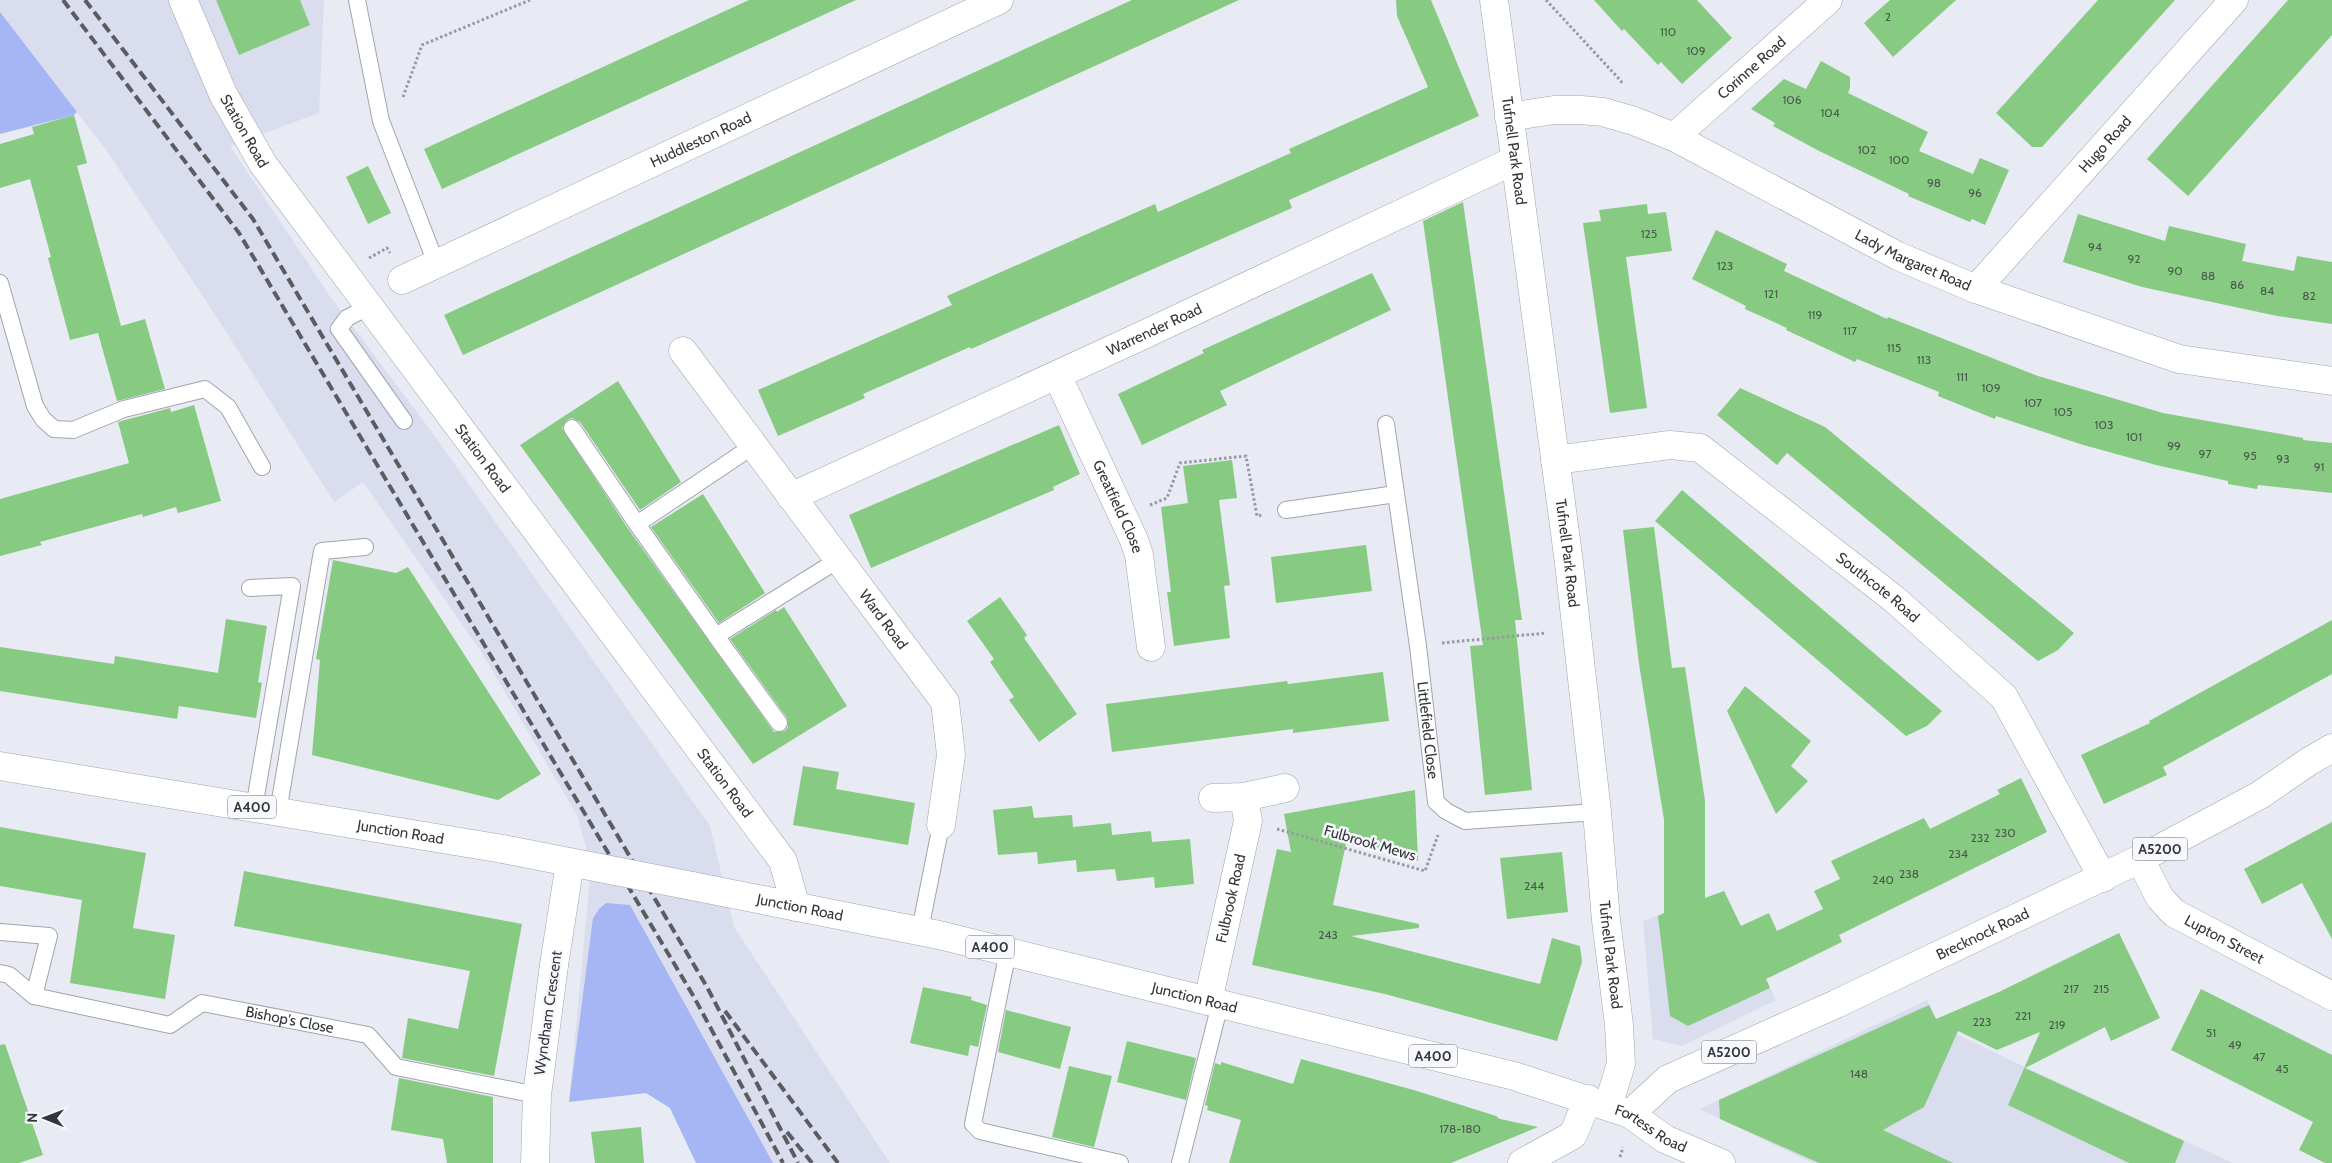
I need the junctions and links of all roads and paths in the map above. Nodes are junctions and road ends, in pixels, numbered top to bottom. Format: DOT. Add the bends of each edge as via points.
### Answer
graph roads {
  1 [pos="183,0"];
  2 [pos="357,0"];
  3 [pos="530,0"];
  4 [pos="1000,0"];
  5 [pos="1494,0"];
  6 [pos="1546,0"];
  7 [pos="1828,0"];
  8 [pos="2234,0"];
  9 [pos="402,104"];
  10 [pos="1509,117"];
  11 [pos="1634,121"];
  12 [pos="1674,137"];
  13 [pos="1515,160"];
  14 [pos="436,263"];
  15 [pos="402,280"];
  16 [pos="0,283"];
  17 [pos="1976,289"];
  18 [pos="370,306"];
  19 [pos="683,352"];
  20 [pos="1056,375"];
  21 [pos="2332,381"];
  22 [pos="404,421"];
  23 [pos="1386,424"];
  24 [pos="572,428"];
  25 [pos="753,446"];
  26 [pos="1555,460"];
  27 [pos="262,468"];
  28 [pos="1396,494"];
  29 [pos="791,497"];
  30 [pos="1141,509"];
  31 [pos="1287,509"];
  32 [pos="637,524"];
  33 [pos="365,547"];
  34 [pos="838,560"];
  35 [pos="250,588"];
  36 [pos="1576,630"];
  37 [pos="716,636"];
  38 [pos="1418,646"];
  39 [pos="1151,647"];
  40 [pos="779,723"];
  41 [pos="2332,748"];
  42 [pos="0,766"];
  43 [pos="1285,788"];
  44 [pos="1212,798"];
  45 [pos="1246,809"];
  46 [pos="266,810"];
  47 [pos="1446,811"];
  48 [pos="1597,812"];
  49 [pos="941,825"];
  50 [pos="2140,859"];
  51 [pos="570,863"];
  52 [pos="2103,878"];
  53 [pos="796,907"];
  54 [pos="920,930"];
  55 [pos="0,932"];
  56 [pos="1008,951"];
  57 [pos="0,972"];
  58 [pos="34,996"];
  59 [pos="2332,996"];
  60 [pos="1214,1002"];
  61 [pos="537,1095"];
  62 [pos="1609,1106"];
  63 [pos="1623,1146"];
  64 [pos="1620,1157"];
  65 [pos="535,1163"];
  66 [pos="1120,1163"];
  67 [pos="1180,1163"];
  68 [pos="1522,1163"];
  69 [pos="1721,1163"];
  1 -- 18 [label="street, Station Road" via="223,94 263,164"];
  2 -- 14 [label="lane" via="381,121"];
  3 -- 9 [label="path" via="422,45"];
  4 -- 14 [label="street, Huddleston Road"];
  5 -- 10 [label="street, Tufnell Park Road"];
  6 -- 11 [label="path" via="1621,81"];
  7 -- 12 [label="street, Corinne Road"];
  8 -- 17 [label="street, Hugo Road"];
  10 -- 11 [label="street, Lady Margaret Road" via="1554,110 1581,110 1603,112"];
  10 -- 13 [label="street, Tufnell Park Road"];
  11 -- 12 [label="street, Lady Margaret Road"];
  12 -- 17 [label="street, Lady Margaret Road" via="1898,256"];
  13 -- 20 [label="street, Warrender Road"];
  13 -- 26 [label="street, Tufnell Park Road"];
  14 -- 15 [label="street, Huddleston Road"];
  16 -- 27 [label="lane" via="35,406 54,429 73,430 124,409 205,388 228,407"];
  17 -- 21 [label="street, Lady Margaret Road" via="2179,359"];
  18 -- 22 [label="lane" via="347,318 339,329"];
  18 -- 53 [label="street, Station Road" via="779,854"];
  19 -- 25 [label="street, Ward Road"];
  20 -- 29 [label="street, Warrender Road"];
  20 -- 39 [label="street, Greatfield Close" via="1134,540 1139,555"];
  23 -- 28 [label="lane, Littlefield Close"];
  24 -- 32 [label="lane"];
  25 -- 29 [label="street, Ward Road"];
  25 -- 32 [label="lane"];
  26 -- 36 [label="street, Tufnell Park Road"];
  26 -- 52 [label="street, Southcote Road" via="1670,445 1700,448 1894,599 2004,696"];
  28 -- 31 [label="lane"];
  28 -- 38 [label="lane, Littlefield Close"];
  29 -- 34 [label="street, Ward Road"];
  30 -- 31 [label="path" via="1167,498 1180,463 1246,456 1257,516"];
  32 -- 37 [label="lane"];
  33 -- 46 [label="lane" via="322,551"];
  34 -- 37 [label="lane"];
  34 -- 49 [label="street, Ward Road" via="945,702 951,756"];
  35 -- 46 [label="lane" via="292,586"];
  36 -- 38 [label="path"];
  36 -- 48 [label="street, Tufnell Park Road"];
  37 -- 40 [label="lane"];
  38 -- 47 [label="lane, Littlefield Close" via="1436,802"];
  41 -- 50 [label="street, Brecknock Road / A5200" via="2260,795"];
  42 -- 46 [label="street, Junction Road / A400"];
  43 -- 45 [label="street"];
  44 -- 45 [label="street"];
  45 -- 47 [label="path, Fulbrook Mews" via="1425,871"];
  45 -- 60 [label="street, Fulbrook Road"];
  46 -- 51 [label="street, Junction Road / A400, bridge"];
  47 -- 48 [label="lane" via="1465,821"];
  48 -- 62 [label="street, Tufnell Park Road" via="1621,1043 1621,1064"];
  49 -- 54 [label="lane, Ward Road"];
  50 -- 52 [label="street, Brecknock Road / A5200"];
  50 -- 59 [label="street, Lupton Street" via="2160,898 2174,913"];
  51 -- 53 [label="street, Junction Road / A400, bridge"];
  51 -- 61 [label="street, Wyndham Crescent, bridge"];
  52 -- 62 [label="street, Brecknock Road / A5200" via="1836,1004"];
  53 -- 54 [label="street, Junction Road / A400"];
  54 -- 56 [label="street, Junction Road / A400"];
  55 -- 58 [label="lane" via="49,936"];
  56 -- 60 [label="street, Junction Road / A400"];
  56 -- 66 [label="lane" via="973,1124 980,1131"];
  57 -- 58 [label="lane, Bishop's Close" via="9,975"];
  58 -- 61 [label="lane, Bishop's Close" via="170,1026 202,1002 368,1035 396,1067"];
  60 -- 62 [label="street, Junction Road / A400" via="1514,1076"];
  60 -- 67 [label="lane"];
  61 -- 65 [label="street, Wyndham Crescent"];
  62 -- 68 [label="street, Tufnell Park Road" via="1573,1135"];
  62 -- 69 [label="street, Fortess Road / A400" via="1665,1139"];
  63 -- 64 [label="path"];
}
